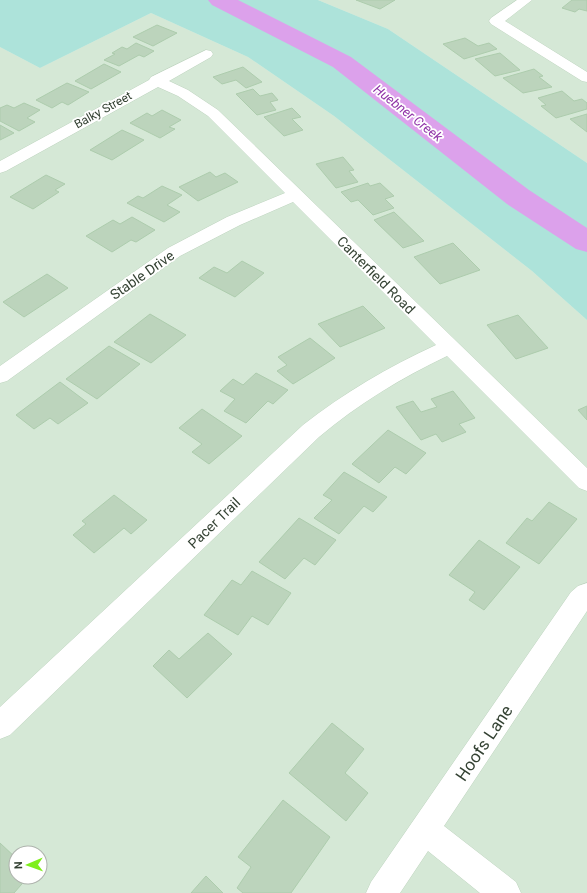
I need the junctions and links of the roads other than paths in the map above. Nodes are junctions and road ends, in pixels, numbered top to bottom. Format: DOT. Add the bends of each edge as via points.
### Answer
graph roads {
  1 [pos="526,0"];
  2 [pos="206,54"];
  3 [pos="587,78"];
  4 [pos="156,80"];
  5 [pos="0,168"];
  6 [pos="296,195"];
  7 [pos="449,347"];
  8 [pos="0,376"];
  9 [pos="587,482"];
  10 [pos="587,594"];
  11 [pos="0,726"];
  12 [pos="425,830"];
  13 [pos="382,893"];
  14 [pos="505,893"];
  1 -- 3 [label="street" via="496,21"];
  2 -- 4 [label="street, Balky Street"];
  4 -- 5 [label="street, Balky Street"];
  4 -- 6 [label="street, Canterfield Road" via="188,96 212,113"];
  6 -- 7 [label="street, Canterfield Road"];
  6 -- 8 [label="street, Stable Drive" via="235,219 174,252"];
  7 -- 9 [label="street, Canterfield Road"];
  7 -- 11 [label="street, Pacer Trail" via="406,366 369,388 311,431"];
  10 -- 12 [label="street, Hoofs Lane"];
  12 -- 13 [label="street, Hoofs Lane"];
  12 -- 14 [label="street"];
}
